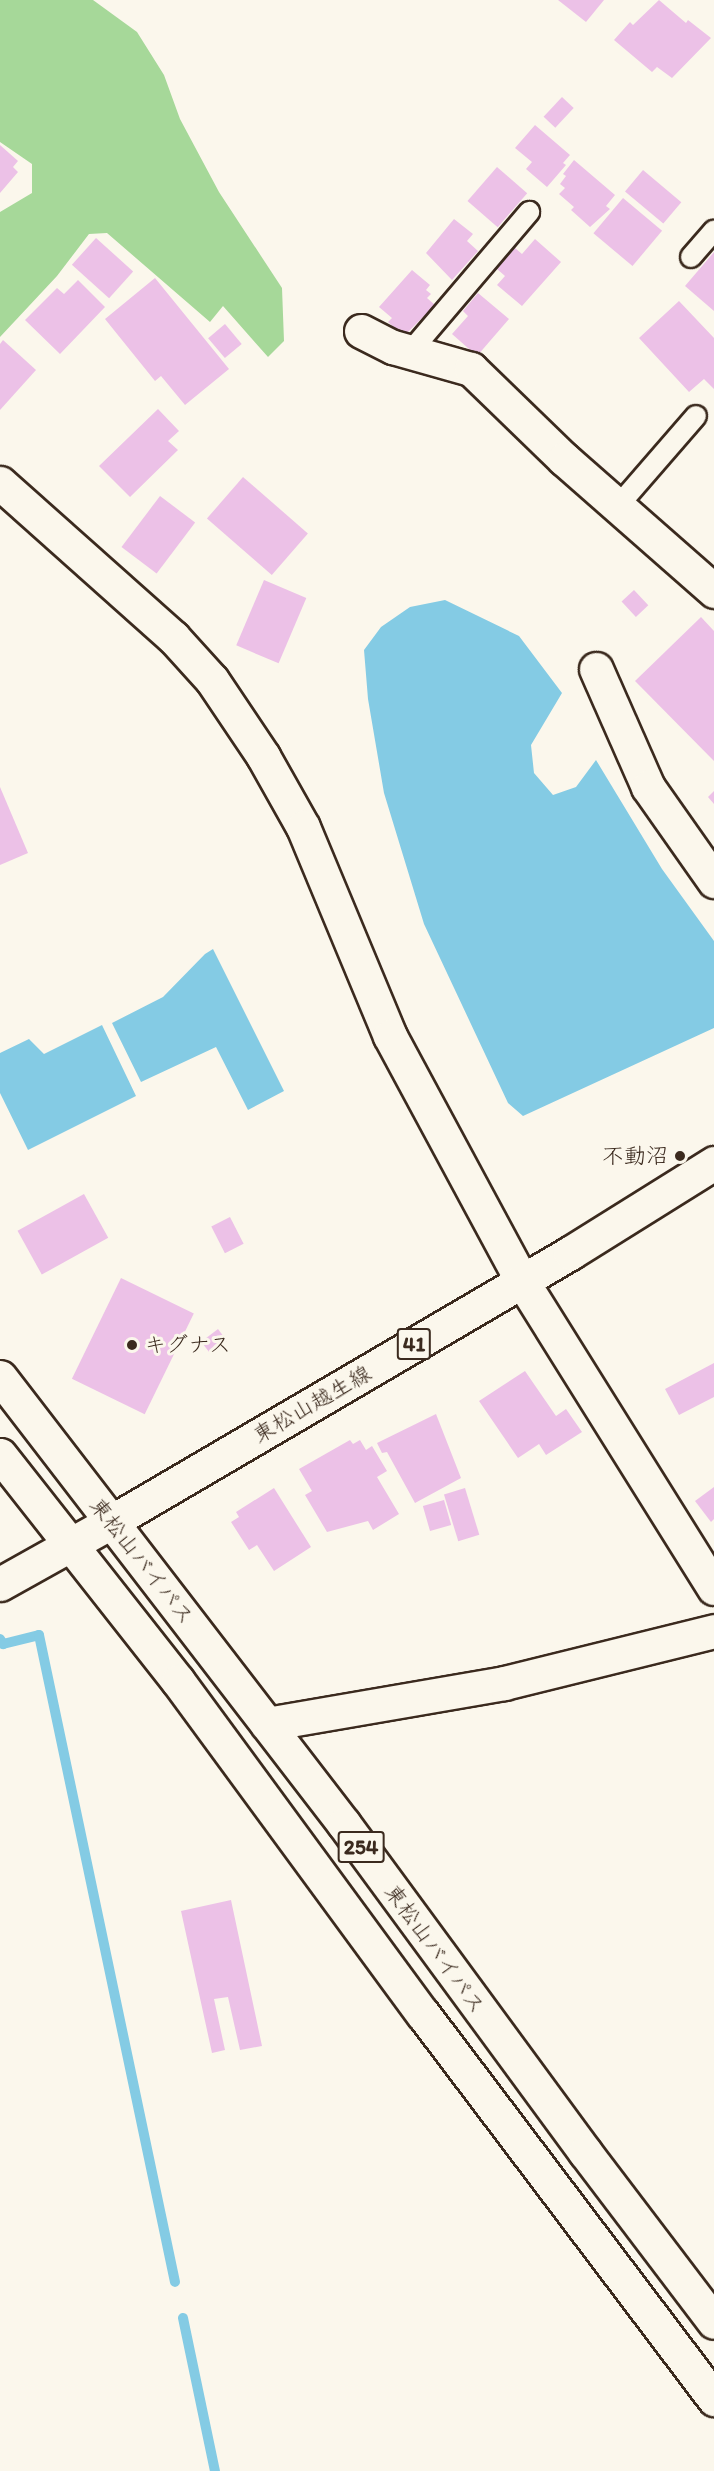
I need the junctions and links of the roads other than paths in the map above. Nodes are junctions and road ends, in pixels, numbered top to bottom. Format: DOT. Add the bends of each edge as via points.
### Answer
graph roads {
  1 [pos="529,212"];
  2 [pos="714,231"];
  3 [pos="691,257"];
  4 [pos="362,331"];
  5 [pos="410,352"];
  6 [pos="696,416"];
  7 [pos="0,483"];
  8 [pos="618,507"];
  9 [pos="714,591"];
  10 [pos="596,669"];
  11 [pos="714,881"];
  12 [pos="714,1163"];
  13 [pos="522,1281"];
  14 [pos="0,1377"];
  15 [pos="0,1455"];
  16 [pos="111,1522"];
  17 [pos="67,1544"];
  18 [pos="0,1584"];
  19 [pos="714,1588"];
  20 [pos="714,1631"];
  21 [pos="267,1724"];
  22 [pos="714,2322"];
  23 [pos="714,2398"];
  1 -- 5 [label="lane"];
  2 -- 3 [label="lane"];
  4 -- 5 [label="main road"];
  5 -- 8 [label="main road" via="471,369"];
  6 -- 8 [label="lane"];
  7 -- 13 [label="main road" via="173,637 212,680 263,756 303,827 390,1036"];
  8 -- 9 [label="main road"];
  10 -- 11 [label="main road" via="648,787"];
  12 -- 13 [label="main road, 東松山越生線 / 41"];
  13 -- 16 [label="main road, 東松山越生線 / 41"];
  13 -- 19 [label="main road"];
  14 -- 16 [label="main road, 東松山バイパス / 254"];
  15 -- 17 [label="main road, 東松山バイパス / 254"];
  16 -- 17 [label="main road, 東松山越生線 / 41"];
  16 -- 21 [label="main road, 東松山バイパス / 254"];
  17 -- 18 [label="main road, 東松山越生線 / 41"];
  17 -- 23 [label="main road, 東松山バイパス / 254" via="178,1682"];
  20 -- 21 [label="main road" via="504,1683"];
  21 -- 22 [label="main road, 東松山バイパス / 254"];
}
